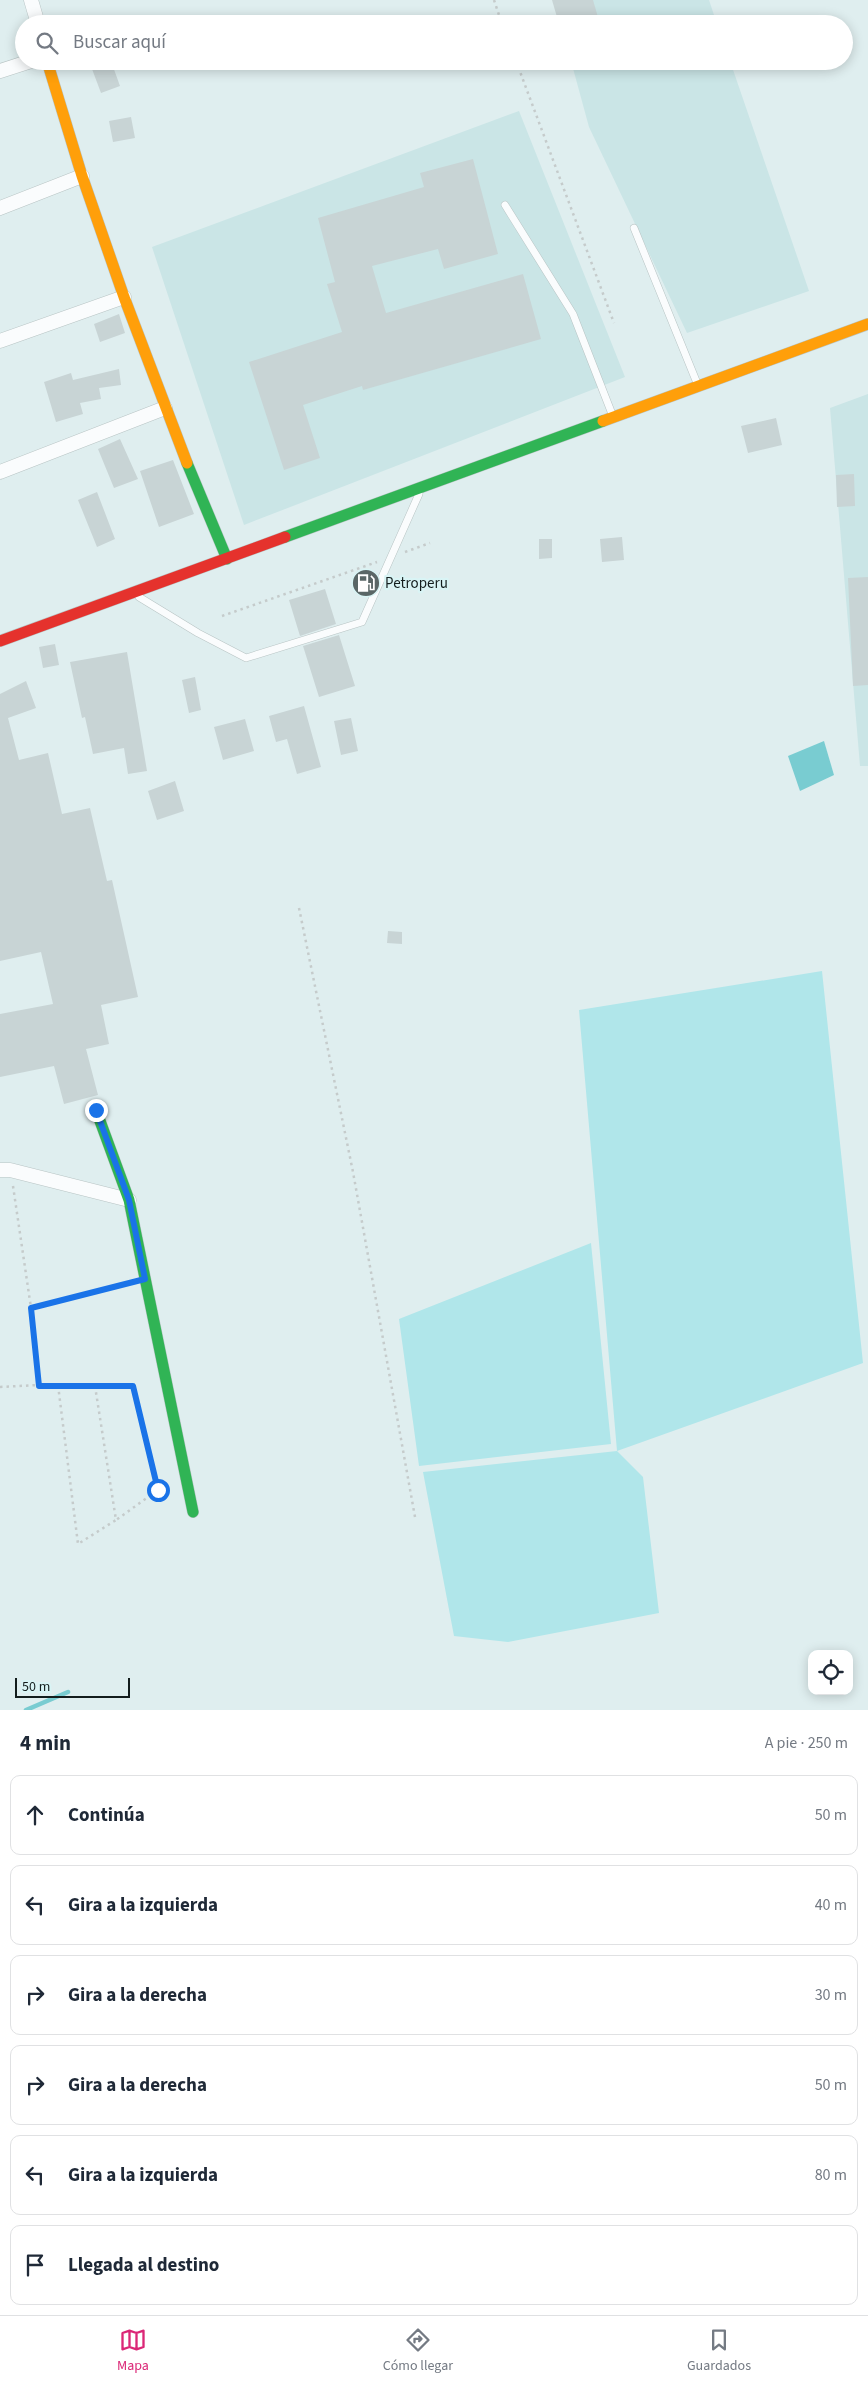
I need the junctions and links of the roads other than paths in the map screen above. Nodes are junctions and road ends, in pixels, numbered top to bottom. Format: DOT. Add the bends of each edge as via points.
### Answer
graph roads {
  1 [pos="31,0"];
  2 [pos="35,15"];
  3 [pos="15,65"];
  4 [pos="2,69"];
  5 [pos="50,70"];
  6 [pos="82,176"];
  7 [pos="505,205"];
  8 [pos="0,208"];
  9 [pos="634,228"];
  10 [pos="124,296"];
  11 [pos="868,324"];
  12 [pos="0,341"];
  13 [pos="698,386"];
  14 [pos="165,408"];
  15 [pos="613,416"];
  16 [pos="0,472"];
  17 [pos="424,485"];
  18 [pos="227,559"];
  19 [pos="132,593"];
  20 [pos="0,641"];
  21 [pos="96,1110"];
  22 [pos="5,1170"];
  23 [pos="129,1200"];
  24 [pos="194,1512"];
  1 -- 2 [label="street"];
  3 -- 4 [label="street"];
  5 -- 6 [label="main road"];
  6 -- 8 [label="street"];
  6 -- 10 [label="main road"];
  7 -- 15 [label="lane" via="573,314"];
  9 -- 13 [label="lane"];
  10 -- 12 [label="street"];
  10 -- 14 [label="main road"];
  11 -- 13 [label="main road"];
  13 -- 15 [label="main road"];
  14 -- 16 [label="street"];
  14 -- 18 [label="main road"];
  15 -- 17 [label="main road"];
  17 -- 18 [label="main road"];
  17 -- 19 [label="lane" via="362,622 246,658"];
  18 -- 19 [label="main road"];
  19 -- 20 [label="main road"];
  21 -- 23 [label="main road"];
  22 -- 23 [label="street"];
  23 -- 24 [label="main road"];
}
